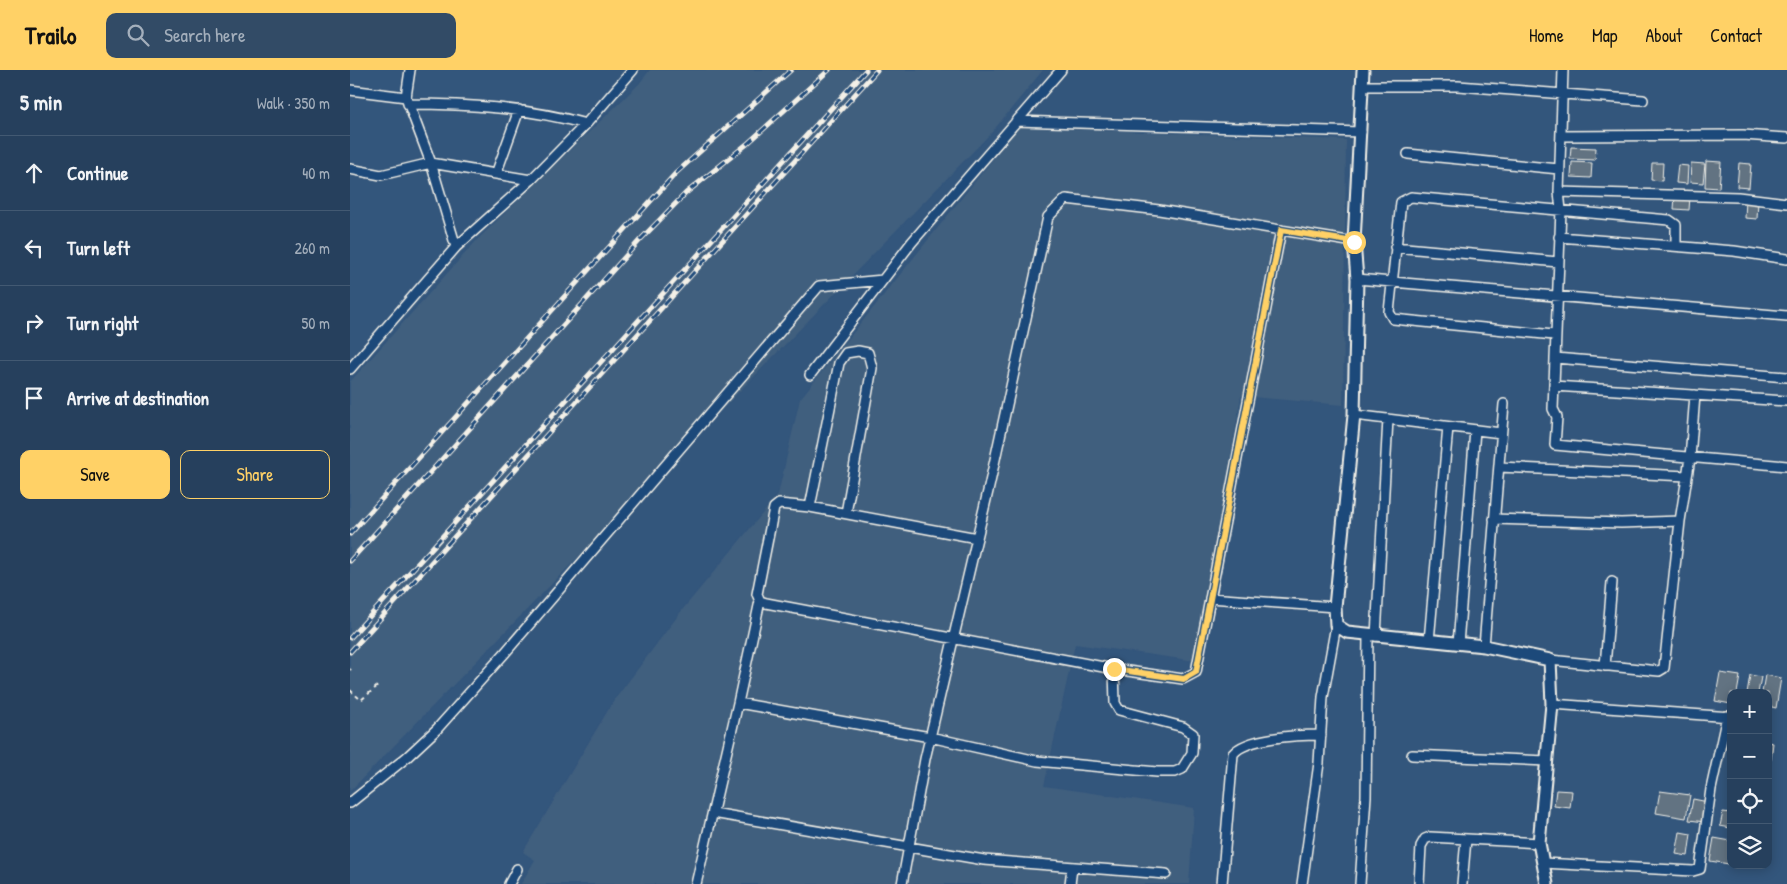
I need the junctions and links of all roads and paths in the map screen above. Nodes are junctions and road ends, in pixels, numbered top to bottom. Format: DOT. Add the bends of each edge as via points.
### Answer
graph roads {
  1 [pos="410,70"];
  2 [pos="633,70"];
  3 [pos="1061,70"];
  4 [pos="1363,70"];
  5 [pos="1563,70"];
  6 [pos="1362,86"];
  7 [pos="350,90"];
  8 [pos="1563,93"];
  9 [pos="407,100"];
  10 [pos="1644,100"];
  11 [pos="519,110"];
  12 [pos="1016,121"];
  13 [pos="586,124"];
  14 [pos="1360,132"];
  15 [pos="1561,136"];
  16 [pos="1787,138"];
  17 [pos="1408,154"];
  18 [pos="431,163"];
  19 [pos="350,169"];
  20 [pos="1559,169"];
  21 [pos="496,174"];
  22 [pos="531,180"];
  23 [pos="1559,192"];
  24 [pos="1787,203"];
  25 [pos="1561,210"];
  26 [pos="1281,230"];
  27 [pos="1559,237"];
  28 [pos="1354,242"];
  29 [pos="1676,246"];
  30 [pos="456,247"];
  31 [pos="1395,247"];
  32 [pos="1787,259"];
  33 [pos="1558,262"];
  34 [pos="1356,278"];
  35 [pos="883,280"];
  36 [pos="1392,282"];
  37 [pos="1556,296"];
  38 [pos="1787,316"];
  39 [pos="1554,335"];
  40 [pos="1555,358"];
  41 [pos="350,369"];
  42 [pos="810,375"];
  43 [pos="1787,377"];
  44 [pos="1554,386"];
  45 [pos="1695,395"];
  46 [pos="1787,401"];
  47 [pos="1504,404"];
  48 [pos="1354,415"];
  49 [pos="1388,419"];
  50 [pos="1448,426"];
  51 [pos="1476,430"];
  52 [pos="1501,433"];
  53 [pos="1690,458"];
  54 [pos="1787,466"];
  55 [pos="1499,467"];
  56 [pos="1687,476"];
  57 [pos="810,507"];
  58 [pos="846,513"];
  59 [pos="1494,519"];
  60 [pos="1680,521"];
  61 [pos="977,538"];
  62 [pos="1612,582"];
  63 [pos="1210,598"];
  64 [pos="760,601"];
  65 [pos="1335,607"];
  66 [pos="1336,625"];
  67 [pos="1372,635"];
  68 [pos="953,639"];
  69 [pos="1429,641"];
  70 [pos="1458,644"];
  71 [pos="1484,646"];
  72 [pos="1550,660"];
  73 [pos="1604,666"];
  74 [pos="1114,669"];
  75 [pos="380,684"];
  76 [pos="350,690"];
  77 [pos="738,703"];
  78 [pos="1552,704"];
  79 [pos="1727,717"];
  80 [pos="1727,725"];
  81 [pos="1321,735"];
  82 [pos="930,737"];
  83 [pos="1412,755"];
  84 [pos="1547,761"];
  85 [pos="350,803"];
  86 [pos="713,813"];
  87 [pos="1466,839"];
  88 [pos="1539,843"];
  89 [pos="909,848"];
  90 [pos="1543,863"];
  91 [pos="1072,868"];
  92 [pos="518,869"];
  93 [pos="1166,874"];
  94 [pos="509,884"];
  95 [pos="696,884"];
  96 [pos="902,884"];
  97 [pos="1070,884"];
  98 [pos="1222,884"];
  99 [pos="1302,884"];
  100 [pos="1360,884"];
  101 [pos="1419,884"];
  102 [pos="1462,884"];
  103 [pos="1547,884"];
  1 -- 9 [label="street"];
  2 -- 13 [label="street"];
  3 -- 12 [label="street"];
  4 -- 6 [label="street"];
  5 -- 8 [label="street"];
  6 -- 8 [label="street" via="1458,86"];
  6 -- 14 [label="street"];
  7 -- 9 [label="street"];
  8 -- 10 [label="street"];
  8 -- 15 [label="street"];
  9 -- 11 [label="street"];
  9 -- 18 [label="street"];
  11 -- 13 [label="street"];
  11 -- 21 [label="street"];
  12 -- 14 [label="street"];
  12 -- 35 [label="street"];
  13 -- 22 [label="street"];
  14 -- 28 [label="street"];
  15 -- 16 [label="street" via="1743,135"];
  15 -- 20 [label="street"];
  17 -- 20 [label="street"];
  18 -- 19 [label="street" via="382,175"];
  18 -- 21 [label="street"];
  18 -- 30 [label="street"];
  20 -- 23 [label="street"];
  21 -- 22 [label="street"];
  22 -- 30 [label="street"];
  23 -- 24 [label="street" via="1738,197"];
  23 -- 25 [label="street"];
  25 -- 27 [label="street"];
  25 -- 29 [label="street" via="1670,220 1676,225"];
  25 -- 31 [label="street" via="1405,198 1399,206"];
  26 -- 28 [label="street"];
  26 -- 61 [label="street" via="1066,199 1048,217"];
  26 -- 63 [label="street"];
  27 -- 29 [label="street"];
  27 -- 33 [label="street"];
  28 -- 34 [label="street"];
  29 -- 32 [label="street"];
  30 -- 41 [label="street"];
  31 -- 33 [label="street"];
  31 -- 36 [label="street"];
  33 -- 37 [label="street"];
  34 -- 36 [label="street"];
  34 -- 48 [label="street"];
  35 -- 42 [label="street"];
  35 -- 85 [label="street" via="819,286 437,729"];
  36 -- 37 [label="street"];
  36 -- 39 [label="street" via="1390,312 1392,319 1398,322"];
  37 -- 38 [label="street"];
  37 -- 39 [label="street"];
  39 -- 40 [label="street"];
  40 -- 43 [label="street"];
  40 -- 44 [label="street"];
  44 -- 45 [label="street"];
  44 -- 53 [label="street" via="1555,444"];
  45 -- 46 [label="street"];
  45 -- 53 [label="street"];
  47 -- 52 [label="street"];
  48 -- 49 [label="street"];
  48 -- 65 [label="street"];
  49 -- 50 [label="street"];
  49 -- 67 [label="street"];
  50 -- 51 [label="street"];
  50 -- 69 [label="street"];
  51 -- 52 [label="street"];
  51 -- 70 [label="street"];
  52 -- 55 [label="street"];
  53 -- 54 [label="street"];
  53 -- 56 [label="street"];
  55 -- 56 [label="street"];
  55 -- 59 [label="street"];
  56 -- 60 [label="street"];
  57 -- 58 [label="street"];
  57 -- 58 [label="street" via="839,363 846,353 858,351 868,353 872,368"];
  57 -- 64 [label="street" via="787,503 774,508 757,588"];
  58 -- 61 [label="street"];
  59 -- 60 [label="street" via="1621,523"];
  59 -- 71 [label="street"];
  60 -- 73 [label="street" via="1664,668 1659,671"];
  61 -- 68 [label="street"];
  62 -- 73 [label="street"];
  63 -- 65 [label="street"];
  63 -- 74 [label="street" via="1196,672 1189,678"];
  64 -- 68 [label="street"];
  64 -- 77 [label="street"];
  65 -- 66 [label="street"];
  66 -- 67 [label="street" via="1347,632"];
  66 -- 81 [label="street" via="1323,697"];
  67 -- 69 [label="street"];
  67 -- 100 [label="street"];
  68 -- 74 [label="street"];
  68 -- 82 [label="street"];
  69 -- 70 [label="street"];
  70 -- 71 [label="street"];
  71 -- 72 [label="street"];
  72 -- 73 [label="street"];
  72 -- 78 [label="street"];
  74 -- 82 [label="street" via="1115,704 1119,710 1183,727 1193,734 1192,753 1182,769 1152,772 1038,761"];
  75 -- 76 [label="path" via="361,700"];
  77 -- 82 [label="street"];
  77 -- 86 [label="street"];
  78 -- 79 [label="street"];
  78 -- 84 [label="street"];
  80 -- 90 [label="street" via="1711,789 1700,869"];
  81 -- 98 [label="street" via="1298,735 1246,744 1233,754"];
  81 -- 99 [label="street"];
  82 -- 89 [label="street"];
  83 -- 84 [label="street"];
  84 -- 88 [label="street"];
  86 -- 89 [label="street"];
  86 -- 95 [label="street"];
  87 -- 88 [label="street"];
  87 -- 101 [label="street" via="1430,836 1425,839 1421,846"];
  87 -- 102 [label="street"];
  88 -- 90 [label="street"];
  89 -- 91 [label="street" via="984,860"];
  89 -- 96 [label="street"];
  90 -- 103 [label="street"];
  91 -- 93 [label="street"];
  91 -- 97 [label="street"];
  92 -- 94 [label="street"];
}
